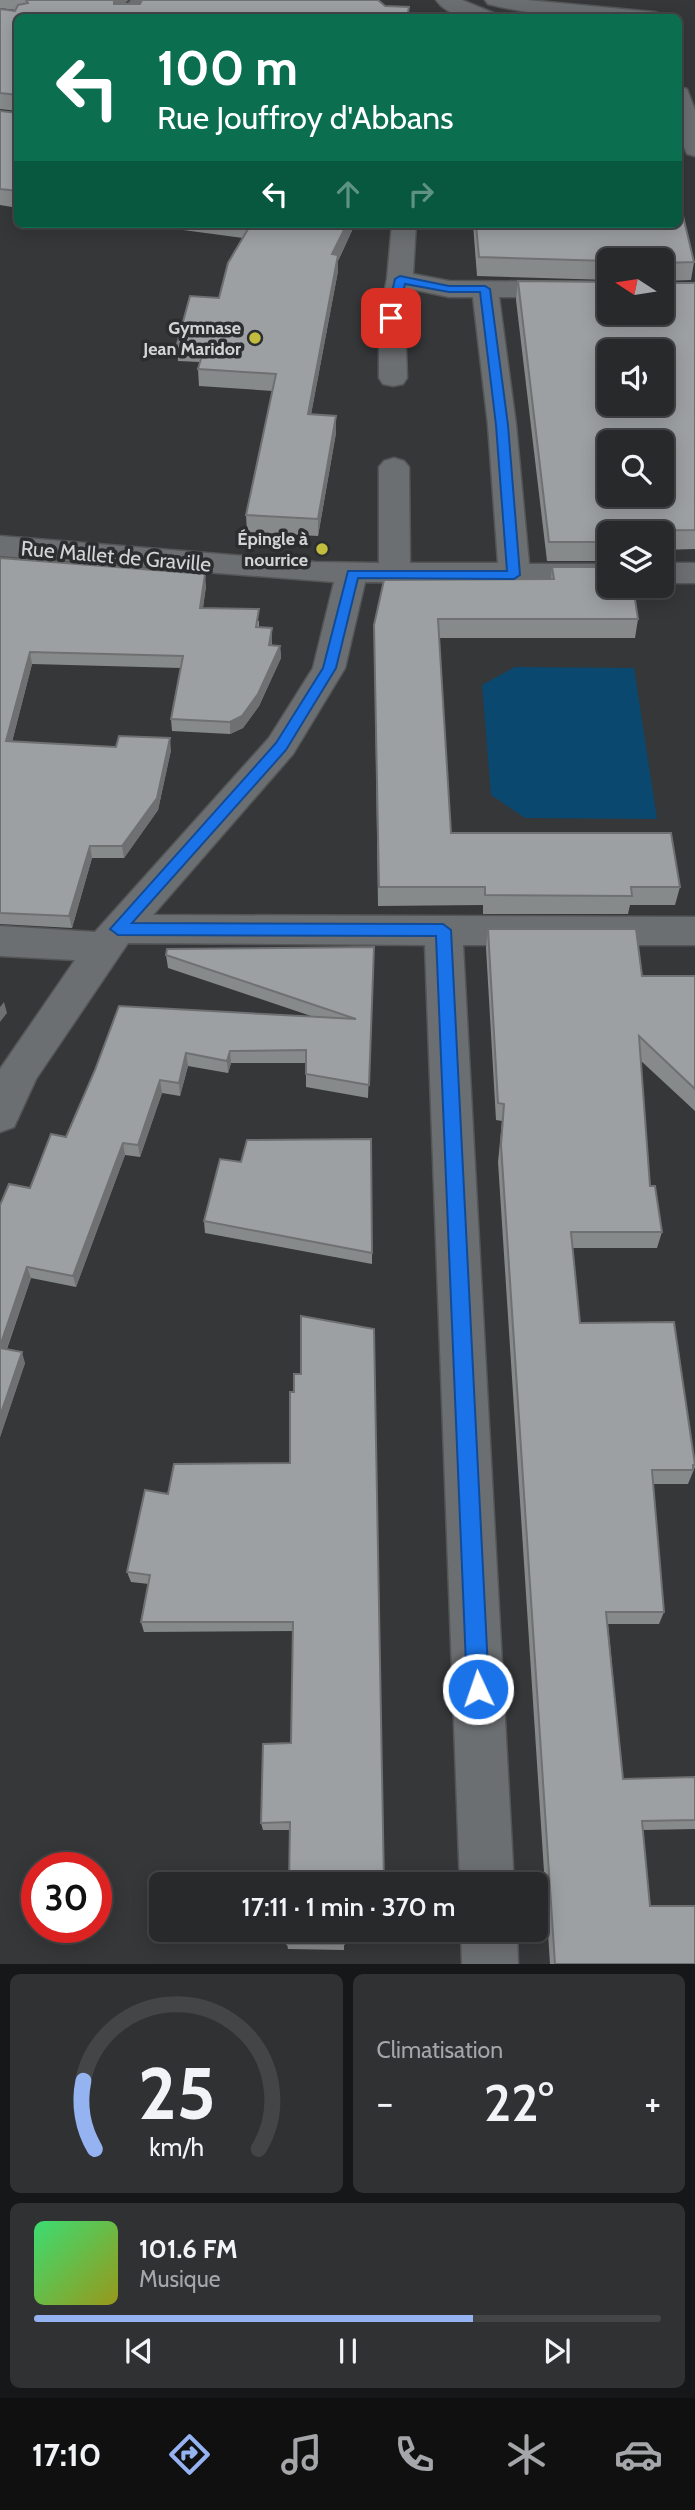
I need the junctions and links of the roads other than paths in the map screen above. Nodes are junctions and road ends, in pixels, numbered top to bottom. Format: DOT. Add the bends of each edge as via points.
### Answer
graph roads {
  1 [pos="142,0"];
  2 [pos="446,0"];
  3 [pos="495,0"];
  4 [pos="130,14"];
  5 [pos="475,14"];
  6 [pos="603,14"];
  7 [pos="682,104"];
  8 [pos="695,149"];
  9 [pos="404,228"];
  10 [pos="400,279"];
  11 [pos="485,289"];
  12 [pos="597,290"];
  13 [pos="393,379"];
  14 [pos="394,467"];
  15 [pos="0,546"];
  16 [pos="352,573"];
  17 [pos="674,573"];
  18 [pos="695,573"];
  19 [pos="395,574"];
  20 [pos="597,574"];
  21 [pos="514,575"];
  22 [pos="443,930"];
  23 [pos="695,931"];
  24 [pos="112,938"];
  25 [pos="0,941"];
  26 [pos="0,1115"];
  27 [pos="486,1872"];
  28 [pos="489,1942"];
  29 [pos="490,1964"];
  1 -- 4 [label="street"];
  2 -- 5 [label="street"];
  3 -- 6 [label="street"];
  7 -- 8 [label="street"];
  9 -- 10 [label="street"];
  10 -- 11 [label="street" via="449,289"];
  10 -- 13 [label="street" via="391,318"];
  11 -- 12 [label="street"];
  11 -- 21 [label="street"];
  14 -- 19 [label="street"];
  15 -- 16 [label="street, Rue Mallet de Graville"];
  16 -- 19 [label="street, Rue Mallet de Graville"];
  16 -- 24 [label="street" via="329,668 281,746"];
  17 -- 18 [label="street"];
  19 -- 21 [label="street, Rue Mallet de Graville"];
  20 -- 21 [label="street, Rue Mallet de Graville"];
  22 -- 23 [label="street"];
  22 -- 24 [label="street"];
  22 -- 27 [label="street"];
  24 -- 25 [label="street"];
  24 -- 26 [label="street" via="19,1071"];
  28 -- 29 [label="street"];
}
